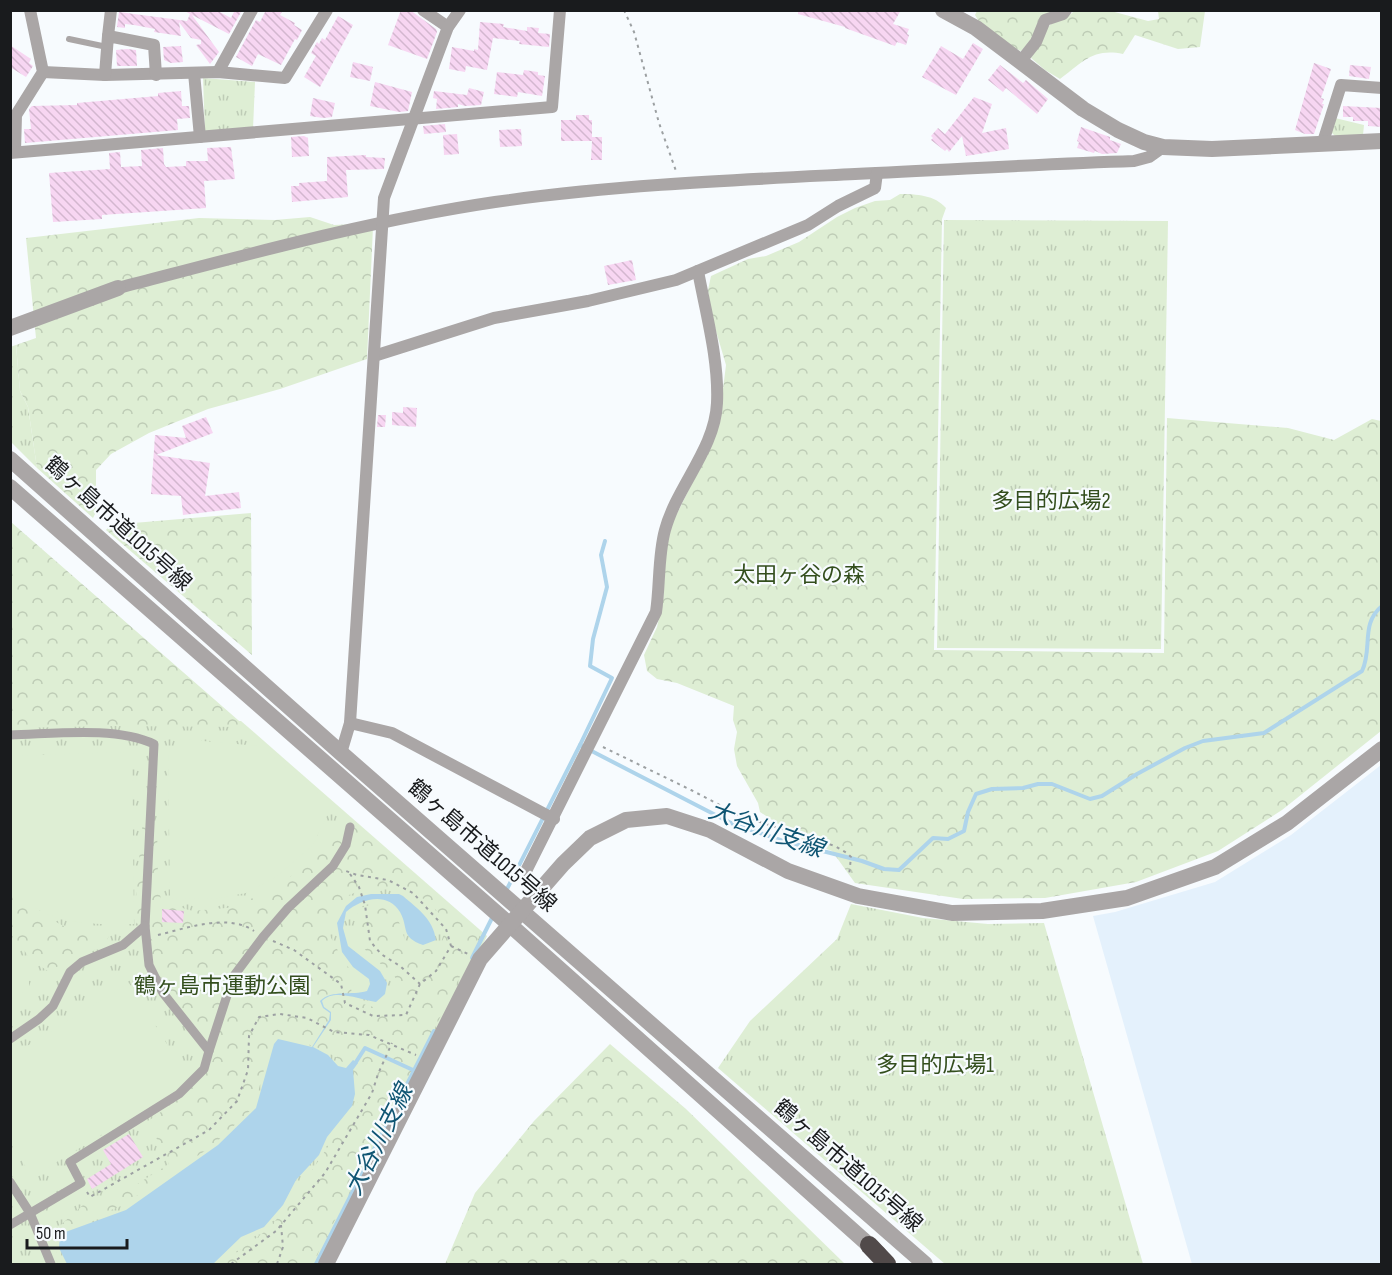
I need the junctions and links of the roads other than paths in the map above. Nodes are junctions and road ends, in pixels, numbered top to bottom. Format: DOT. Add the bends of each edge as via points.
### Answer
graph roads {
  1 [pos="30,10"];
  2 [pos="111,10"];
  3 [pos="252,10"];
  4 [pos="327,10"];
  5 [pos="423,10"];
  6 [pos="460,10"];
  7 [pos="560,10"];
  8 [pos="943,10"];
  9 [pos="1066,10"];
  10 [pos="448,27"];
  11 [pos="69,39"];
  12 [pos="108,41"];
  13 [pos="1020,62"];
  14 [pos="43,72"];
  15 [pos="218,72"];
  16 [pos="194,73"];
  17 [pos="105,75"];
  18 [pos="156,75"];
  19 [pos="1382,88"];
  20 [pos="414,119"];
  21 [pos="200,137"];
  22 [pos="1382,141"];
  23 [pos="1322,145"];
  24 [pos="1163,147"];
  25 [pos="13,152"];
  26 [pos="877,173"];
  27 [pos="382,222"];
  28 [pos="698,271"];
  29 [pos="118,288"];
  30 [pos="10,328"];
  31 [pos="374,356"];
  32 [pos="10,459"];
  33 [pos="10,486"];
  34 [pos="350,723"];
  35 [pos="10,735"];
  36 [pos="1382,749"];
  37 [pos="341,753"];
  38 [pos="554,819"];
  39 [pos="350,827"];
  40 [pos="526,871"];
  41 [pos="522,910"];
  42 [pos="509,924"];
  43 [pos="146,926"];
  44 [pos="10,1039"];
  45 [pos="209,1050"];
  46 [pos="10,1182"];
  47 [pos="30,1213"];
  48 [pos="10,1225"];
  49 [pos="869,1245"];
  50 [pos="51,1264"];
  51 [pos="326,1264"];
  52 [pos="889,1264"];
  53 [pos="925,1264"];
  1 -- 14 [label="street"];
  2 -- 12 [label="street"];
  3 -- 15 [label="street"];
  4 -- 15 [label="street" via="285,78"];
  5 -- 10 [label="street"];
  6 -- 10 [label="street"];
  7 -- 20 [label="street" via="552,106"];
  8 -- 13 [label="street" via="976,28"];
  9 -- 13 [label="street" via="1046,20 1036,42"];
  10 -- 20 [label="street"];
  11 -- 12 [label="lane"];
  12 -- 17 [label="street"];
  12 -- 18 [label="street" via="154,45"];
  13 -- 24 [label="street" via="1118,130"];
  14 -- 17 [label="street"];
  14 -- 25 [label="street" via="15,115"];
  15 -- 16 [label="street"];
  16 -- 18 [label="street"];
  16 -- 21 [label="street"];
  17 -- 18 [label="street"];
  19 -- 23 [label="street" via="1341,85"];
  20 -- 21 [label="street"];
  20 -- 27 [label="street" via="384,198"];
  21 -- 25 [label="street"];
  22 -- 23 [label="street"];
  23 -- 24 [label="street"];
  24 -- 26 [label="street" via="1134,161"];
  26 -- 27 [label="street" via="680,182 584,191"];
  26 -- 28 [label="street" via="875,188 863,195 808,225"];
  27 -- 29 [label="street"];
  27 -- 31 [label="street"];
  28 -- 31 [label="street" via="588,301 494,318"];
  28 -- 38 [label="street" via="715,367 717,404 711,431 665,529 656,612"];
  29 -- 30 [label="street"];
  31 -- 34 [label="street"];
  32 -- 37 [label="street, 鶴ヶ島市道1015号線"];
  33 -- 42 [label="street, 鶴ヶ島市道1015号線"];
  34 -- 37 [label="street"];
  34 -- 38 [label="street" via="392,733"];
  35 -- 43 [label="street" via="114,733 154,744"];
  36 -- 41 [label="street" via="1287,823 1215,867 1127,898 1041,910 952,913 858,896 788,870 710,830 667,816 626,820 590,838"];
  37 -- 41 [label="street, 鶴ヶ島市道1015号線"];
  38 -- 40 [label="street"];
  39 -- 45 [label="street" via="346,845 333,866 288,908 233,977"];
  41 -- 42 [label="street"];
  41 -- 53 [label="street, 鶴ヶ島市道1015号線"];
  42 -- 49 [label="street, 鶴ヶ島市道1015号線"];
  42 -- 51 [label="street" via="480,959"];
  43 -- 44 [label="street" via="123,945 82,962 70,972 53,1006"];
  43 -- 45 [label="street" via="149,965 163,993"];
  45 -- 47 [label="street" via="204,1069 179,1094 70,1162 81,1183"];
  46 -- 47 [label="street"];
  47 -- 48 [label="street"];
  47 -- 50 [label="street"];
  49 -- 52 [label="highway"];
}
